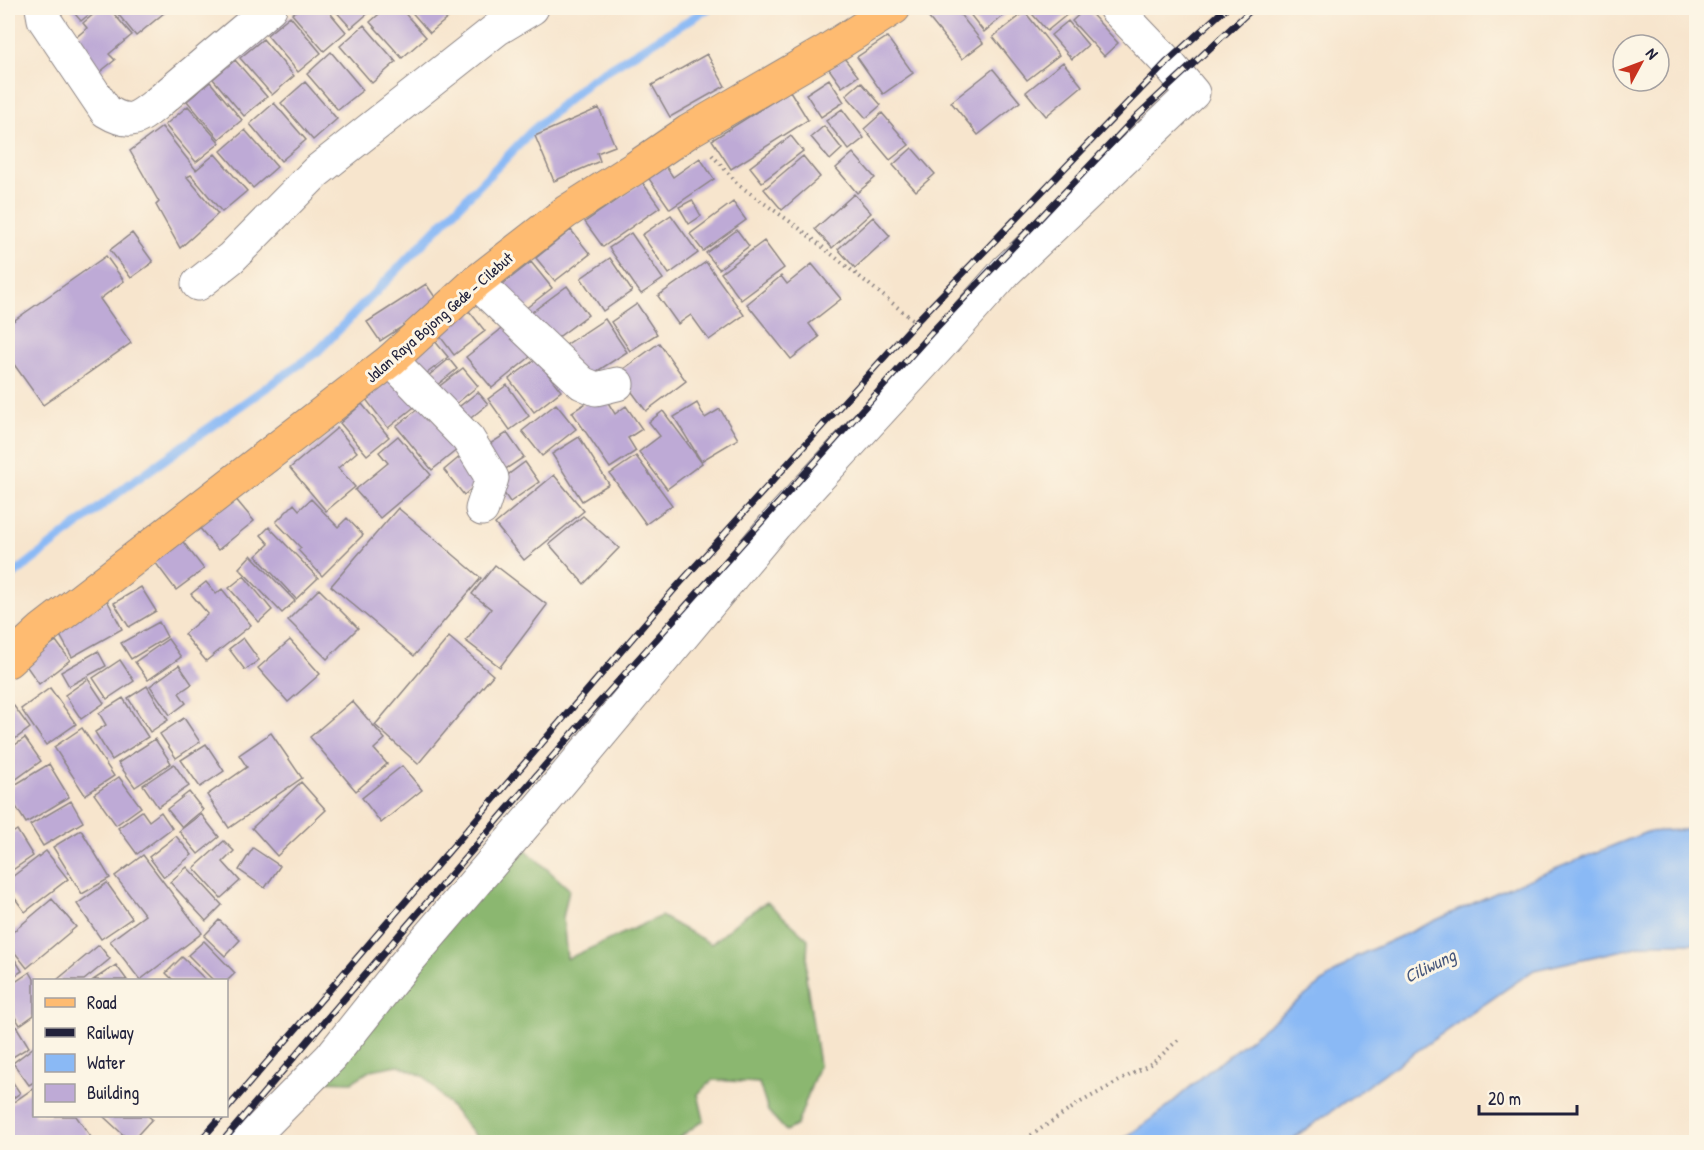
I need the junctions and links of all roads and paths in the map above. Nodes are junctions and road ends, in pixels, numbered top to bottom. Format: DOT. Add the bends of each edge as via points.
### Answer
graph roads {
  1 [pos="42,8"];
  2 [pos="270,8"];
  3 [pos="532,8"];
  4 [pos="894,8"];
  5 [pos="1114,8"];
  6 [pos="689,131"];
  7 [pos="476,282"];
  8 [pos="198,284"];
  9 [pos="943,342"];
  10 [pos="391,360"];
  11 [pos="617,384"];
  12 [pos="482,508"];
  13 [pos="8,661"];
  14 [pos="1178,1040"];
  15 [pos="247,1143"];
  16 [pos="1021,1143"];
  1 -- 2 [label="street" via="44,19 106,111 128,120 140,117"];
  3 -- 8 [label="street" via="497,29 316,172 231,258"];
  4 -- 6 [label="main road, Jalan Raya Bojong Gede - Cilebut"];
  5 -- 9 [label="street" via="1193,93 1006,271"];
  6 -- 7 [label="main road, Jalan Raya Bojong Gede - Cilebut" via="566,212"];
  6 -- 9 [label="path" via="740,186 800,228"];
  7 -- 10 [label="main road, Jalan Raya Bojong Gede - Cilebut"];
  7 -- 11 [label="street" via="582,383 596,389"];
  9 -- 15 [label="street" via="775,525 331,1057"];
  10 -- 12 [label="street" via="468,439 480,458 492,478"];
  10 -- 13 [label="main road, Jalan Raya Bojong Gede - Cilebut" via="43,629"];
  14 -- 16 [label="path" via="1154,1062 1081,1102"];
}
